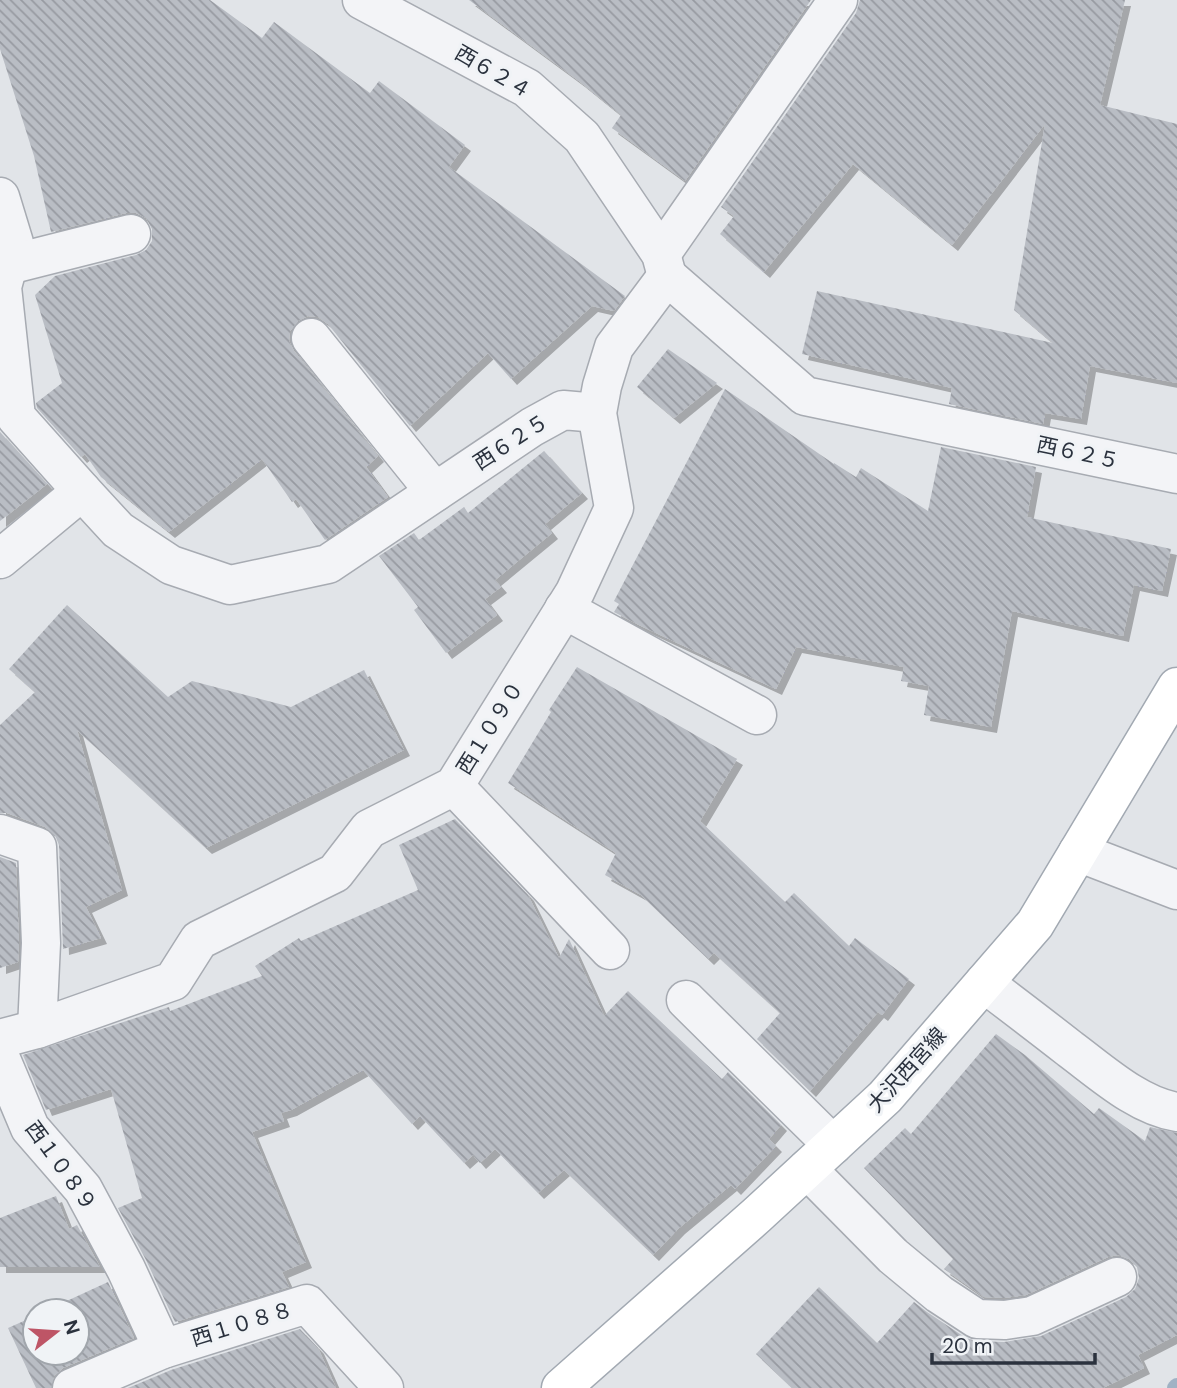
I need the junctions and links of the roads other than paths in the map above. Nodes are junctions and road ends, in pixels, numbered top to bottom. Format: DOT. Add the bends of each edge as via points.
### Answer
graph roads {
  1 [pos="362,0"];
  2 [pos="838,0"];
  3 [pos="407,10"];
  4 [pos="0,197"];
  5 [pos="131,234"];
  6 [pos="8,265"];
  7 [pos="664,265"];
  8 [pos="311,338"];
  9 [pos="597,413"];
  10 [pos="1177,474"];
  11 [pos="82,491"];
  12 [pos="435,492"];
  13 [pos="0,559"];
  14 [pos="564,609"];
  15 [pos="1177,687"];
  16 [pos="757,715"];
  17 [pos="454,786"];
  18 [pos="0,834"];
  19 [pos="1078,852"];
  20 [pos="1177,890"];
  21 [pos="610,950"];
  22 [pos="984,983"];
  23 [pos="687,1000"];
  24 [pos="37,1028"];
  25 [pos="0,1038"];
  26 [pos="0,1057"];
  27 [pos="1177,1112"];
  28 [pos="820,1157"];
  29 [pos="1117,1277"];
  30 [pos="163,1349"];
  31 [pos="72,1388"];
  32 [pos="384,1388"];
  33 [pos="561,1388"];
  1 -- 3 [label="street, 西６２４"];
  2 -- 7 [label="street"];
  3 -- 7 [label="street, 西６２４" via="527,88 582,137"];
  4 -- 6 [label="street, 西６２５" via="14,243"];
  5 -- 6 [label="street"];
  6 -- 11 [label="street, 西６２５" via="2,287 16,417"];
  7 -- 9 [label="street" via="614,347"];
  7 -- 10 [label="street, 西６２５" via="805,396"];
  8 -- 12 [label="street"];
  9 -- 12 [label="street, 西６２５" via="563,410"];
  9 -- 14 [label="street, 西１０９０" via="614,508"];
  11 -- 12 [label="street, 西６２５" via="118,530 171,565 230,585 328,564"];
  11 -- 13 [label="street"];
  14 -- 16 [label="street"];
  14 -- 17 [label="street, 西１０９０"];
  15 -- 19 [label="main road, 大沢西宮線"];
  17 -- 21 [label="street"];
  17 -- 24 [label="street, 西１０９０" via="369,829 335,873 199,940 173,981"];
  18 -- 24 [label="street" via="37,847 41,943"];
  19 -- 20 [label="street"];
  19 -- 22 [label="main road, 大沢西宮線" via="1035,924"];
  22 -- 27 [label="street" via="1136,1096"];
  22 -- 28 [label="main road, 大沢西宮線" via="885,1097"];
  23 -- 28 [label="street"];
  24 -- 25 [label="street, 西１０９０"];
  26 -- 30 [label="street, 西１０８９" via="30,1128 83,1189"];
  28 -- 29 [label="street" via="893,1256 977,1320 1032,1316"];
  28 -- 33 [label="main road, 大沢西宮線"];
  30 -- 31 [label="street, 西１０８８"];
  30 -- 32 [label="street, 西１０８８" via="307,1304"];
}
